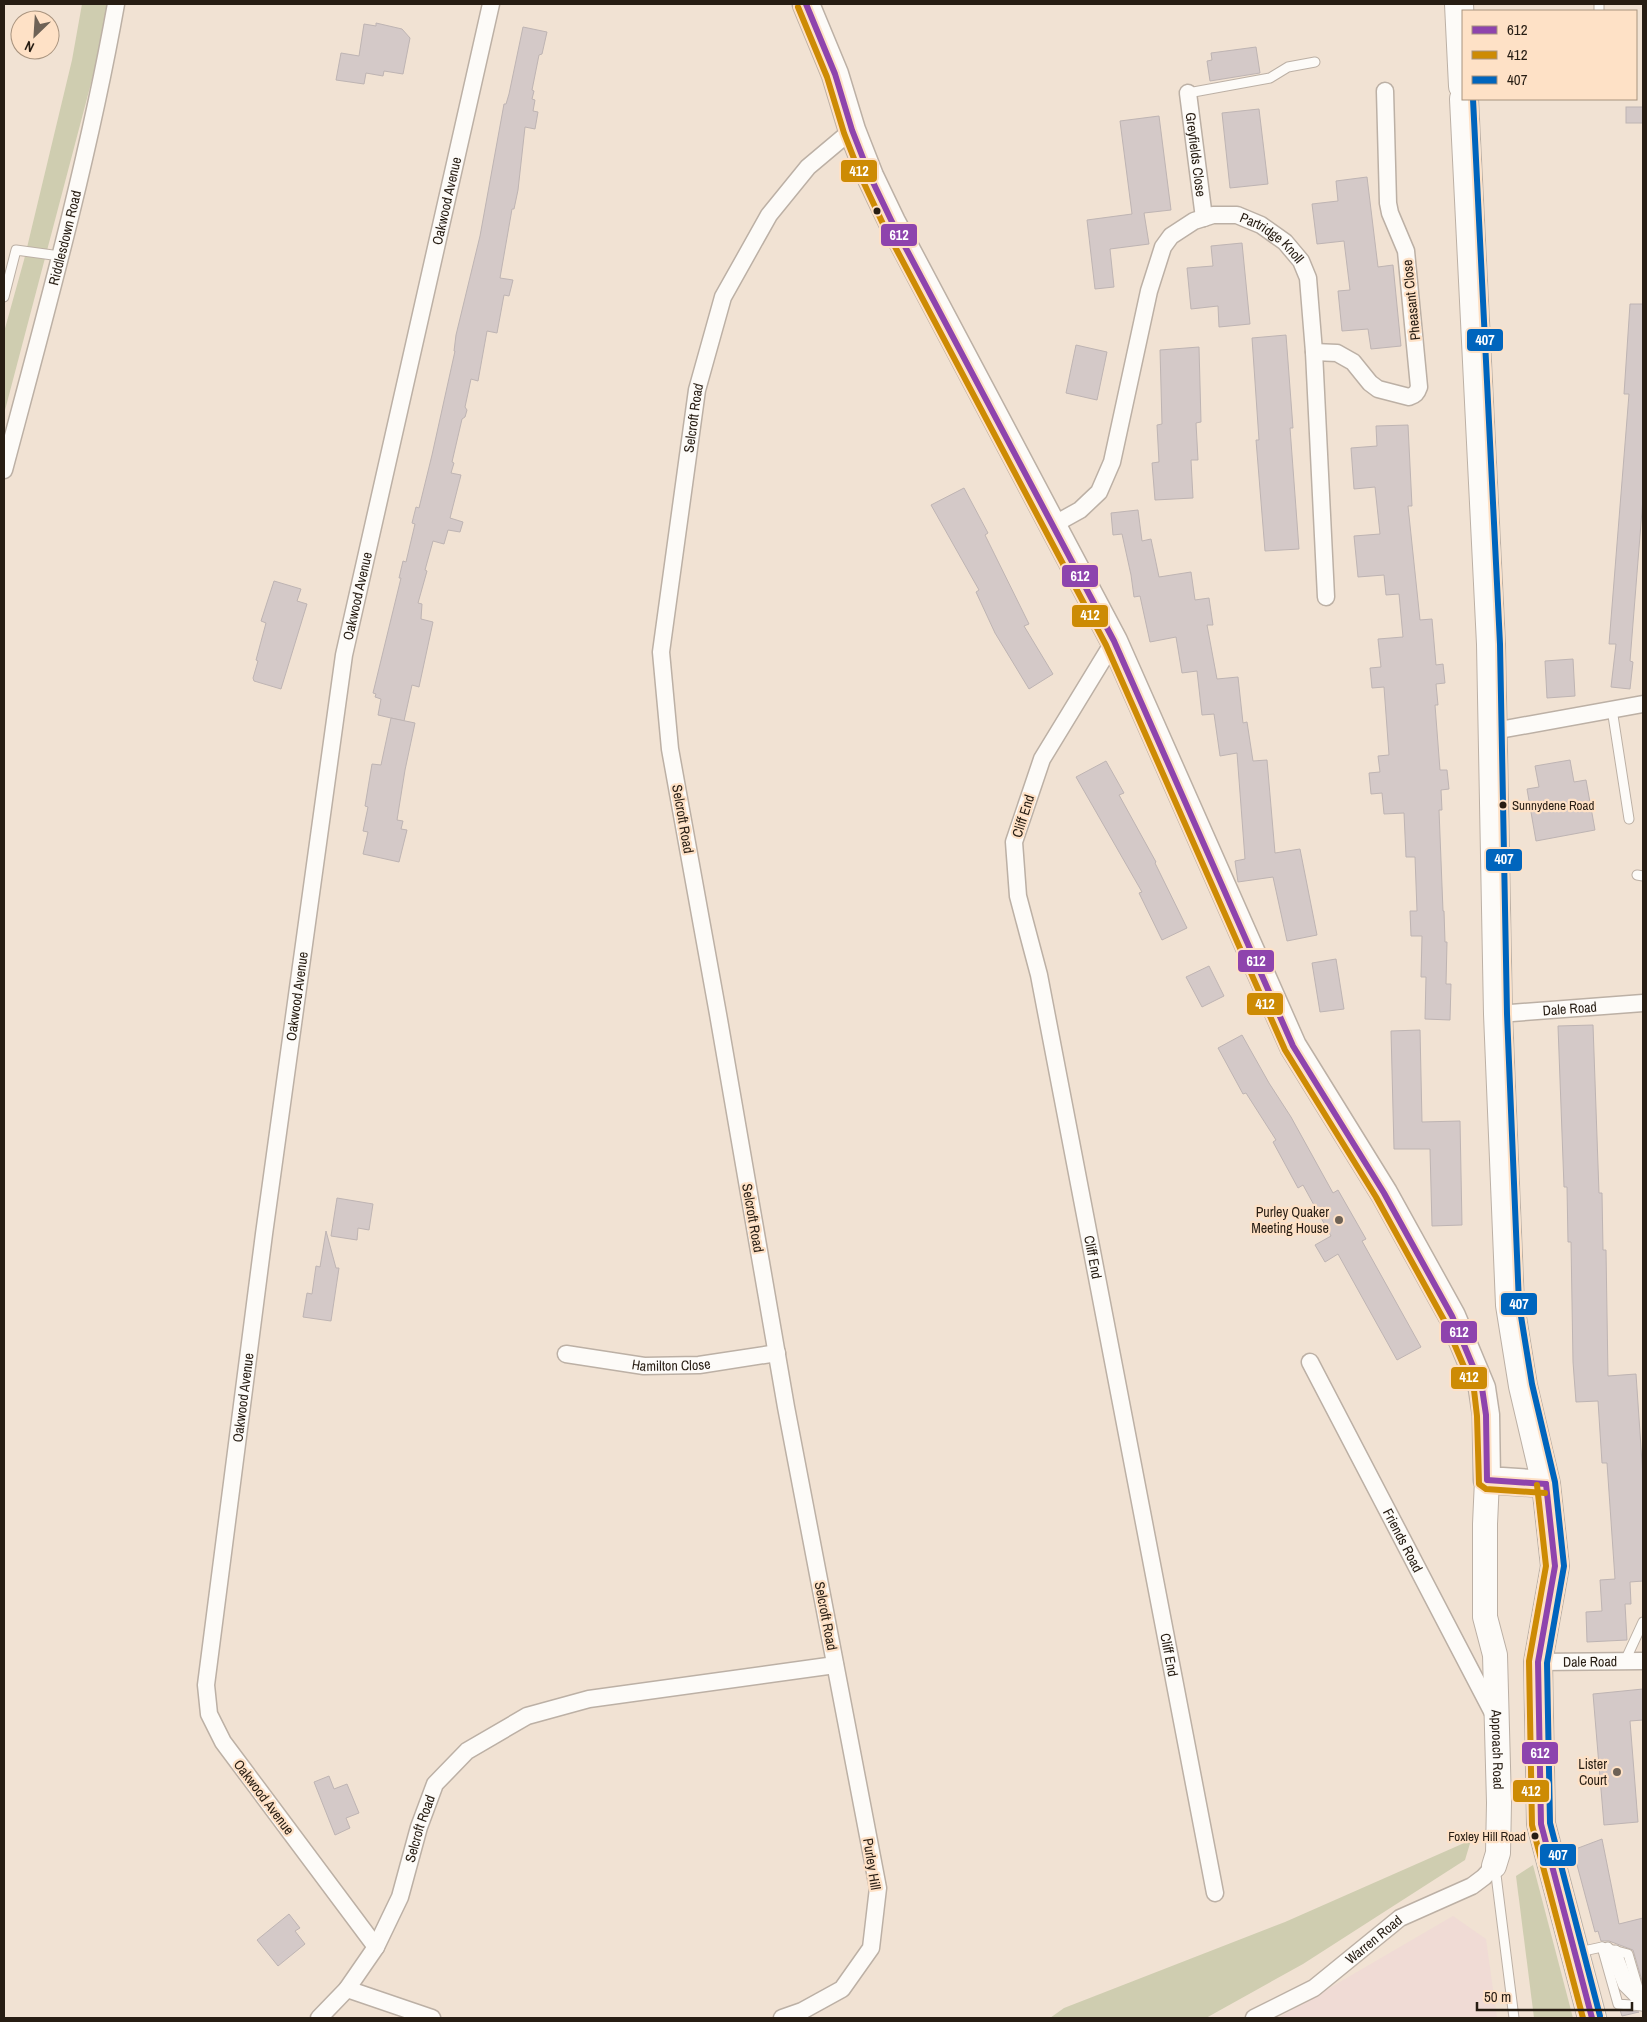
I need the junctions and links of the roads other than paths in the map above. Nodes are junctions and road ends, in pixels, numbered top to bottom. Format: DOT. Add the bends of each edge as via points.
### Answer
graph roads {
  1 [pos="116,4"];
  2 [pos="492,4"];
  3 [pos="806,4"];
  4 [pos="1459,4"];
  5 [pos="1315,62"];
  6 [pos="1462,66"];
  7 [pos="1385,91"];
  8 [pos="1188,93"];
  9 [pos="1464,100"];
  10 [pos="852,130"];
  11 [pos="1204,218"];
  12 [pos="60,256"];
  13 [pos="4,297"];
  14 [pos="1314,352"];
  15 [pos="4,470"];
  16 [pos="1053,525"];
  17 [pos="1326,597"];
  18 [pos="1114,641"];
  19 [pos="1643,704"];
  20 [pos="1612,709"];
  21 [pos="1494,731"];
  22 [pos="1630,818"];
  23 [pos="1643,1002"];
  24 [pos="1498,1014"];
  25 [pos="777,1352"];
  26 [pos="566,1354"];
  27 [pos="1310,1362"];
  28 [pos="1487,1480"];
  29 [pos="1546,1484"];
  30 [pos="1643,1622"];
  31 [pos="1625,1661"];
  32 [pos="1643,1661"];
  33 [pos="1538,1662"];
  34 [pos="835,1665"];
  35 [pos="1496,1719"];
  36 [pos="1494,1866"];
  37 [pos="1215,1893"];
  38 [pos="376,1946"];
  39 [pos="1609,1948"];
  40 [pos="1574,1954"];
  41 [pos="347,1989"];
  42 [pos="1643,2006"];
  43 [pos="319,2018"];
  44 [pos="432,2018"];
  45 [pos="782,2018"];
  46 [pos="1254,2018"];
  47 [pos="1514,2018"];
  48 [pos="1592,2018"];
  1 -- 12 [label="street, Riddlesdown Road" via="105,69"];
  2 -- 38 [label="street, Oakwood Avenue" via="344,655 206,1685 209,1714 223,1742"];
  3 -- 10 [label="main road" via="835,74"];
  4 -- 6 [label="highway"];
  5 -- 8 [label="lane" via="1288,67 1270,78"];
  7 -- 14 [label="street, Pheasant Close" via="1388,203 1406,251 1418,391 1409,397 1378,389 1353,362 1337,353"];
  8 -- 11 [label="street, Greyfields Close"];
  9 -- 21 [label="highway"];
  10 -- 16 [label="main road" via="892,222"];
  10 -- 25 [label="street, Selcroft Road" via="808,167 768,215 723,297 697,390 661,652 670,749"];
  11 -- 14 [label="street, Partridge Knoll" via="1237,215 1276,234 1294,251 1308,278"];
  11 -- 16 [label="street, Partridge Knoll" via="1171,236 1158,260 1112,462 1099,492 1080,510"];
  12 -- 13 [label="lane" via="16,250"];
  12 -- 15 [label="street, Riddlesdown Road"];
  14 -- 17 [label="street, Partridge Knoll"];
  16 -- 18 [label="main road"];
  18 -- 28 [label="main road" via="1293,1046 1384,1193 1452,1316 1482,1388 1486,1415"];
  18 -- 37 [label="street, Cliff End" via="1042,759 1014,842 1018,896 1039,975"];
  19 -- 20 [label="street"];
  20 -- 21 [label="street"];
  20 -- 22 [label="lane"];
  21 -- 24 [label="highway"];
  23 -- 24 [label="street, Dale Road"];
  24 -- 29 [label="highway" via="1510,1305 1523,1386"];
  25 -- 26 [label="street, Hamilton Close" via="699,1365 644,1366"];
  25 -- 34 [label="street, Selcroft Road"];
  27 -- 35 [label="street, Friends Road"];
  28 -- 29 [label="main road"];
  28 -- 35 [label="street, Approach Road" via="1485,1617 1495,1655"];
  29 -- 33 [label="highway" via="1554,1566"];
  30 -- 31 [label="lane"];
  31 -- 32 [label="street, Dale Road"];
  31 -- 33 [label="street, Dale Road"];
  33 -- 40 [label="highway" via="1541,1824"];
  34 -- 38 [label="street, Selcroft Road" via="589,1699 527,1716 467,1751 435,1784 419,1827 400,1898"];
  34 -- 45 [label="street, Purley Hill" via="878,1888 871,1948 842,1989"];
  35 -- 36 [label="street, Approach Road" via="1498,1846"];
  36 -- 46 [label="street, Warren Road" via="1472,1886 1400,1918 1314,1988"];
  36 -- 47 [label="lane, Approach Road"];
  38 -- 41 [label="street, Selcroft Road"];
  39 -- 40 [label="lane"];
  39 -- 42 [label="lane" via="1623,1986"];
  39 -- 42 [label="lane" via="1628,1954"];
  39 -- 42 [label="lane" via="1618,2004"];
  40 -- 48 [label="highway"];
  41 -- 43 [label="street, Selcroft Road"];
  41 -- 44 [label="street"];
}
